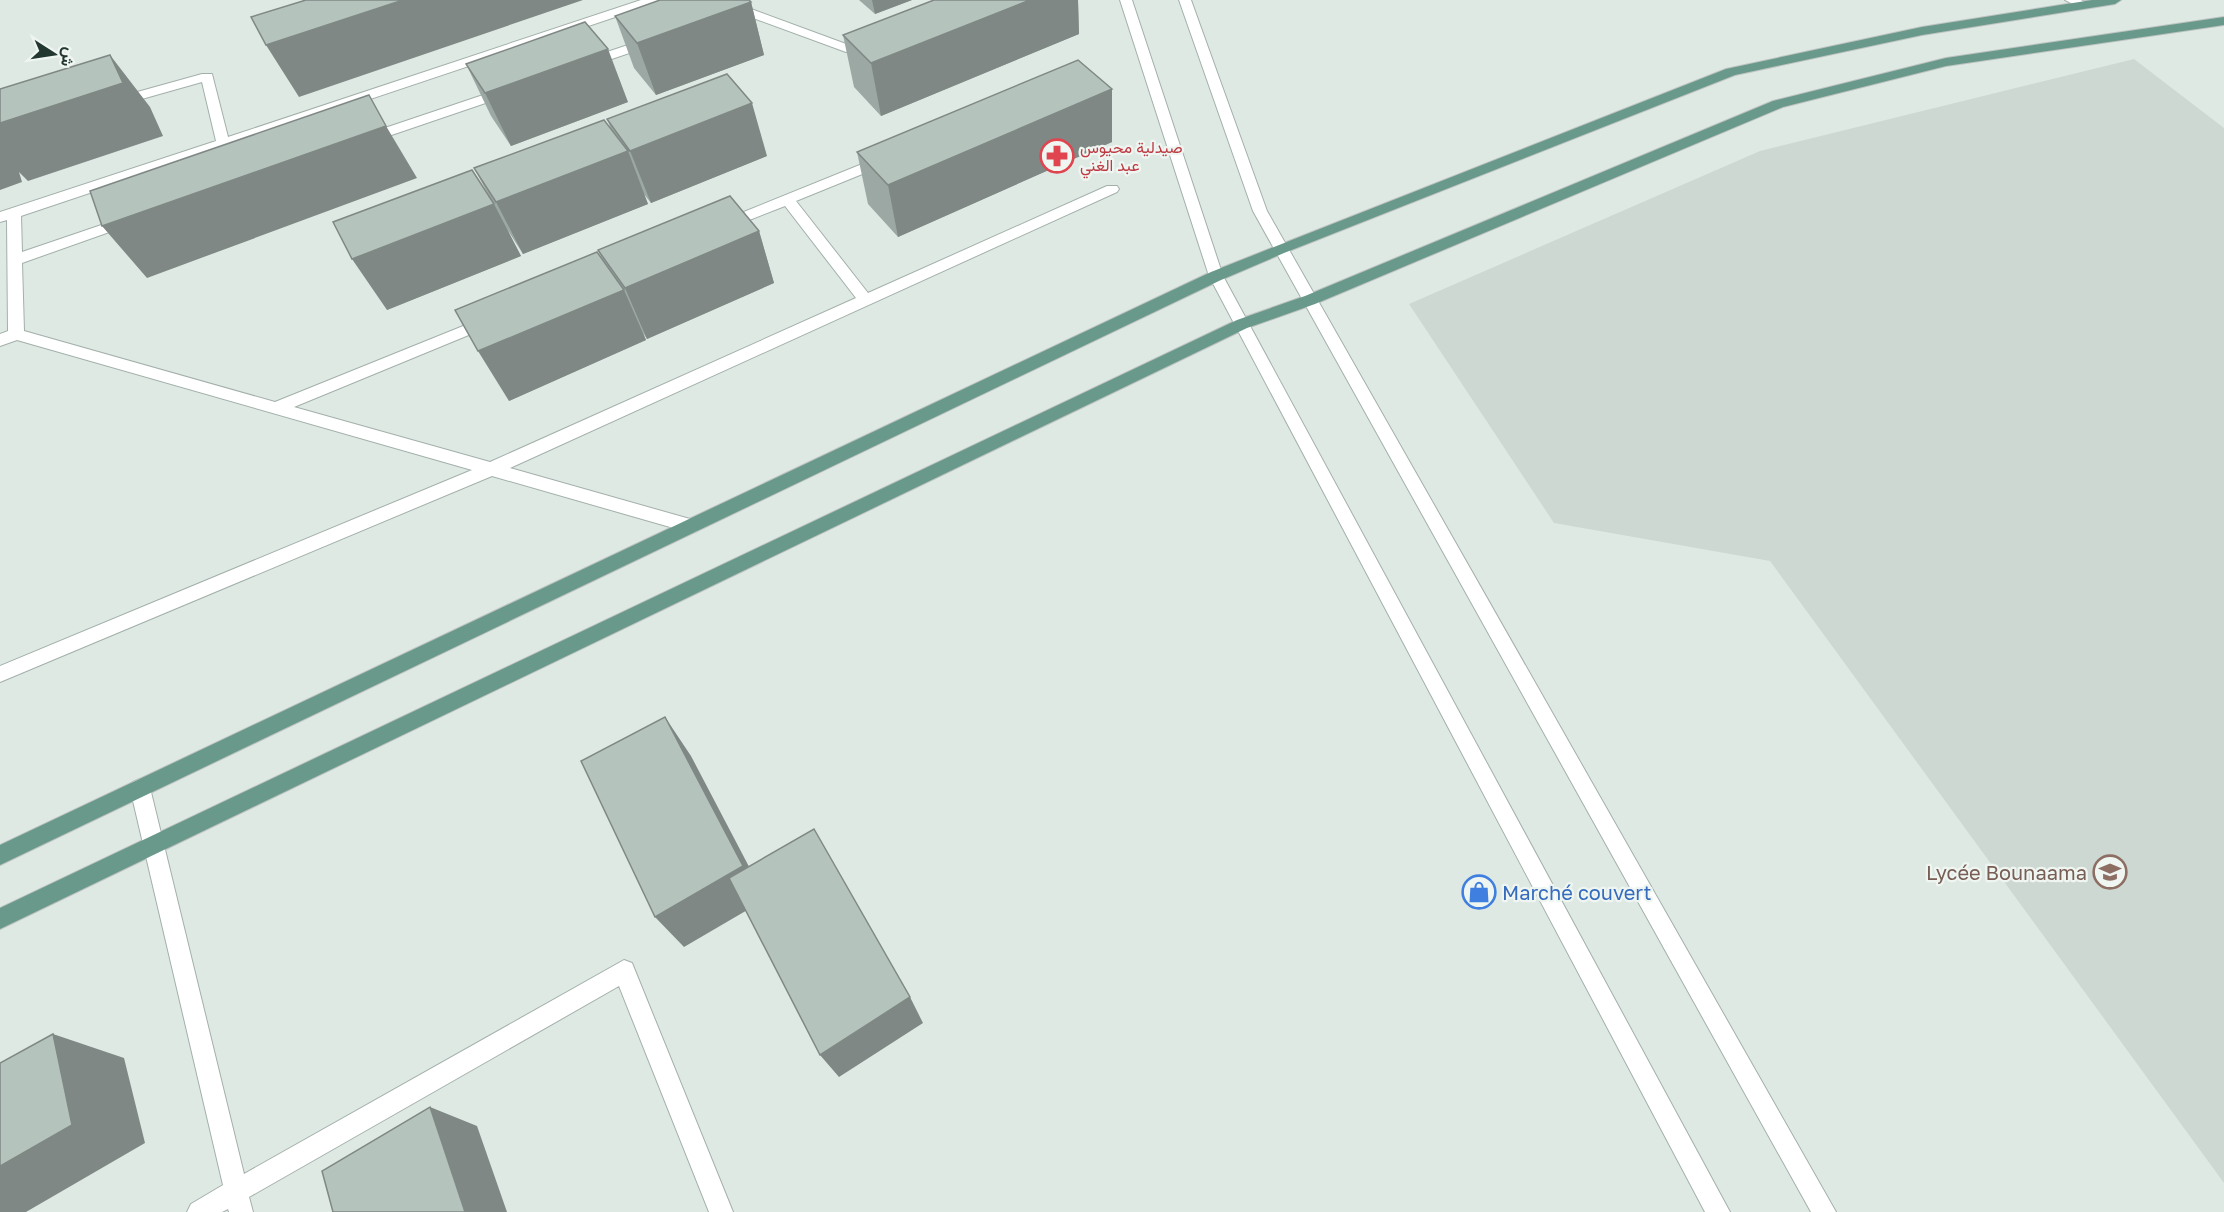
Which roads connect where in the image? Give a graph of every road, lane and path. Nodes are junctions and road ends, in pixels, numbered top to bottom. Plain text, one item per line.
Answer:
1 (653, 0) edge
2 (1126, 0) edge
3 (1185, 0) edge
4 (2115, 0) edge
5 (2077, 2) edge
6 (720, 17) dead end
7 (2224, 21) edge
8 (664, 36) edge
9 (878, 36) edge
10 (575, 67) edge
11 (519, 87) edge
12 (103, 106) edge
13 (224, 143) junction
14 (351, 144) edge
15 (897, 155) edge
16 (1112, 189) dead end
17 (787, 200) junction
18 (7, 215) edge
19 (138, 218) edge
20 (711, 231) edge
21 (1280, 250) junction
22 (15, 260) junction
23 (1215, 276) junction
24 (865, 300) junction
25 (1310, 300) junction
26 (504, 315) edge
27 (1242, 324) junction
28 (16, 334) junction
29 (0, 340) edge
30 (275, 408) junction
31 (491, 469) junction
32 (691, 526) junction
33 (0, 674) edge
34 (140, 788) junction
35 (153, 845) junction
36 (0, 855) edge
37 (0, 919) edge
38 (238, 1201) edge
39 (199, 1212) edge
40 (721, 1212) edge
41 (1718, 1212) edge
42 (1824, 1212) edge

1 - 13 street
2 - 23 street
3 - 21 street
4 - 5 main road
5 - 21 main road
6 - 9 street
7 - 25 main road
8 - 10 street
11 - 14 street
12 - 13 street
13 - 18 street
15 - 17 street
16 - 24 street
17 - 20 street
17 - 24 street
18 - 22 street
19 - 22 street
21 - 23 main road
21 - 25 street
22 - 28 street
23 - 27 street
23 - 32 main road
24 - 31 street
25 - 27 main road
25 - 42 street
26 - 30 street
27 - 35 main road
27 - 41 street
28 - 29 street
28 - 30 street
30 - 31 street
31 - 32 street
31 - 33 street
32 - 34 main road
34 - 35 street
34 - 36 main road
35 - 37 main road
35 - 38 street
38 - 39 street
38 - 40 street

